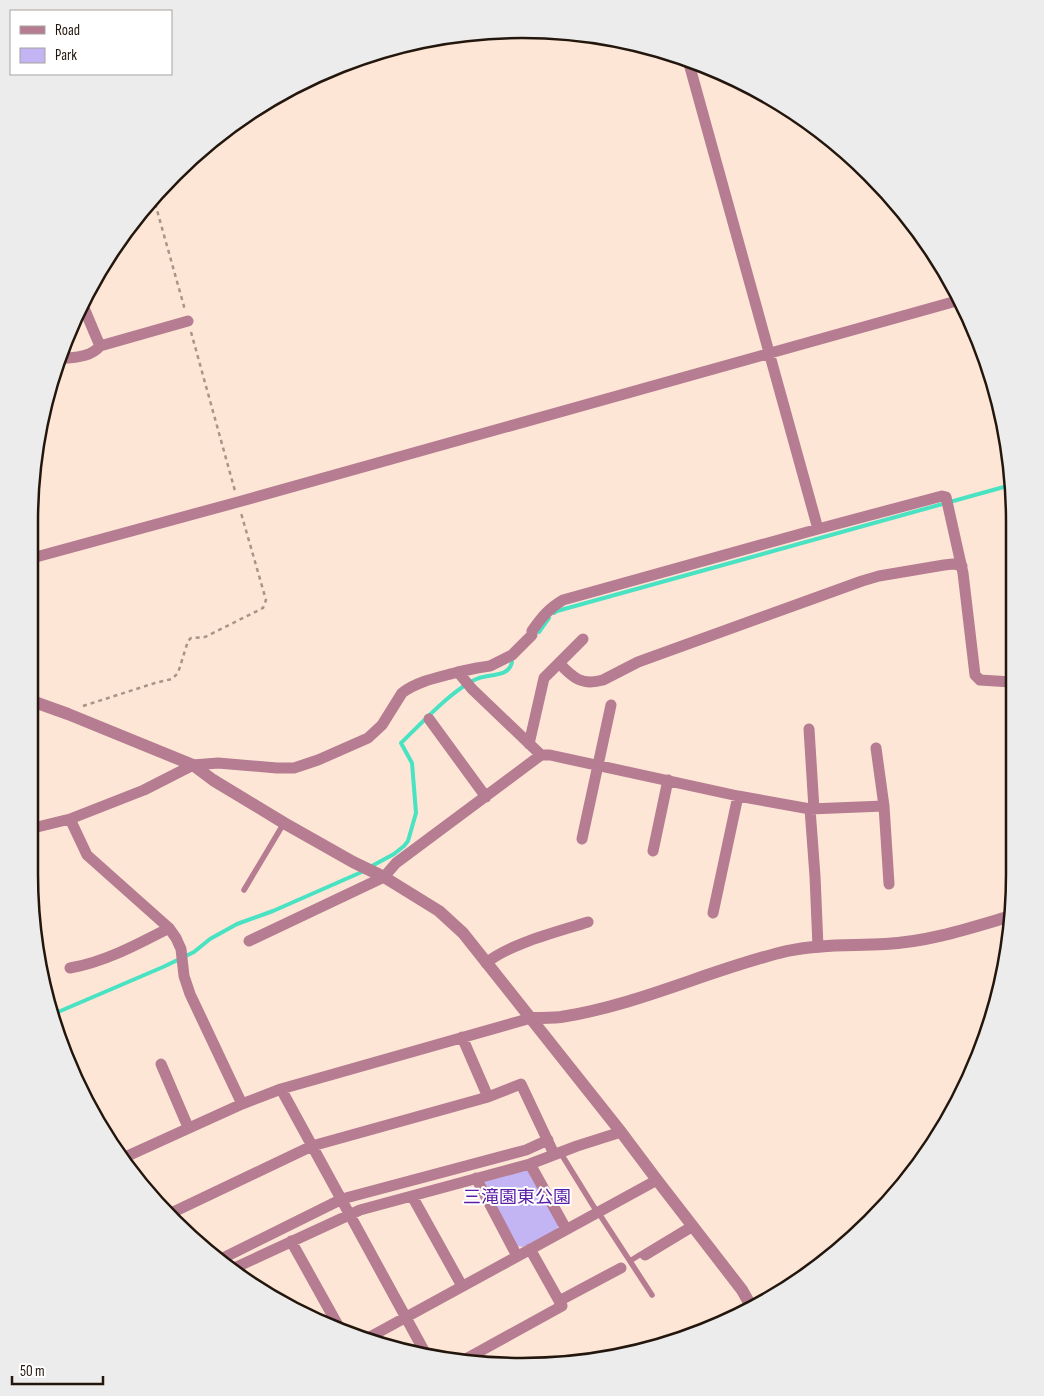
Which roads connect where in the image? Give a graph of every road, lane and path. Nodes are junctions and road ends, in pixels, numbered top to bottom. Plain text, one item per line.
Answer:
1 (690, 68) edge
2 (156, 206) edge
3 (954, 302) edge
4 (85, 311) edge
5 (188, 321) junction
6 (100, 346) junction
7 (769, 352) junction
8 (66, 358) edge
9 (238, 502) junction
10 (818, 529) junction
11 (38, 554) edge
12 (962, 566) junction
13 (583, 639) dead end
14 (559, 663) junction
15 (460, 675) junction
16 (1006, 682) edge
17 (38, 703) edge
18 (611, 705) dead end
19 (68, 714) junction
20 (429, 719) dead end
21 (809, 730) dead end
22 (529, 744) junction
23 (876, 748) dead end
24 (541, 755) junction
25 (194, 764) junction
26 (598, 765) junction
27 (668, 780) junction
28 (738, 796) junction
29 (486, 797) junction
30 (884, 806) junction
31 (812, 809) junction
32 (70, 819) junction
33 (284, 823) junction
34 (38, 827) edge
35 (582, 839) dead end
36 (653, 851) dead end
37 (380, 874) junction
38 (890, 884) dead end
39 (244, 890) dead end
40 (713, 912) dead end
41 (1004, 918) edge
42 (588, 922) dead end
43 (169, 928) junction
44 (249, 941) dead end
45 (818, 946) junction
46 (486, 963) junction
47 (70, 968) dead end
48 (531, 1018) junction
49 (462, 1038) junction
50 (161, 1064) dead end
51 (281, 1089) junction
52 (488, 1097) junction
53 (242, 1104) junction
54 (188, 1127) junction
55 (621, 1132) junction
56 (548, 1140) junction
57 (312, 1146) junction
58 (557, 1153) junction
59 (128, 1156) edge
60 (530, 1164) junction
61 (476, 1178) junction
62 (656, 1180) junction
63 (412, 1196) junction
64 (342, 1200) junction
65 (174, 1212) edge
66 (598, 1212) junction
67 (349, 1214) junction
68 (693, 1226) junction
69 (566, 1229) junction
70 (291, 1241) junction
71 (530, 1250) junction
72 (645, 1255) joint
73 (517, 1256) junction
74 (225, 1257) edge
75 (625, 1264) junction
76 (240, 1267) edge
77 (462, 1286) junction
78 (652, 1295) dead end
79 (559, 1301) junction
80 (749, 1302) edge
81 (406, 1318) junction
82 (336, 1322) edge
83 (373, 1335) edge
84 (422, 1348) edge
85 (473, 1355) edge

1 - 7 street
2 - 5 path
3 - 7 street
4 - 6 street
5 - 6 street
5 - 9 path
6 - 8 street
7 - 9 street
7 - 10 street
9 - 11 street
9 - 19 path
10 - 12 street
10 - 15 street
12 - 14 street
12 - 16 street
13 - 14 street
14 - 22 street
15 - 22 street
15 - 25 street
17 - 19 street
18 - 26 street
19 - 25 street
20 - 29 street
21 - 31 street
22 - 24 street
23 - 30 street
24 - 26 street
24 - 29 street
25 - 32 street
25 - 33 street
26 - 27 street
26 - 35 street
27 - 28 street
27 - 36 street
28 - 31 street
28 - 40 street
29 - 37 street
30 - 31 street
30 - 38 street
31 - 45 street
32 - 34 street
32 - 43 street
33 - 37 street
33 - 39 lane
37 - 44 street
37 - 46 street
41 - 45 street
42 - 46 street
43 - 47 street
43 - 53 street
45 - 48 street
46 - 48 street
48 - 49 street
48 - 55 street
49 - 51 street
49 - 52 street
50 - 54 street
51 - 53 street
51 - 57 street
52 - 56 street
52 - 57 street
53 - 54 street
54 - 59 street
55 - 58 street
55 - 62 street
56 - 58 street
56 - 64 street
57 - 64 street
57 - 65 street
58 - 60 street
58 - 66 lane
60 - 61 street
60 - 69 street
61 - 63 street
61 - 73 street
62 - 66 street
62 - 68 street
63 - 67 street
63 - 77 street
64 - 67 street
64 - 74 street
66 - 69 street
66 - 75 lane
67 - 70 street
67 - 81 street
68 - 72 street
68 - 80 street
69 - 71 street
70 - 76 street
70 - 82 street
71 - 73 street
71 - 79 street
72 - 75 lane
73 - 77 street
75 - 78 lane
75 - 79 street
77 - 81 street
79 - 85 street
81 - 83 street
81 - 84 street

